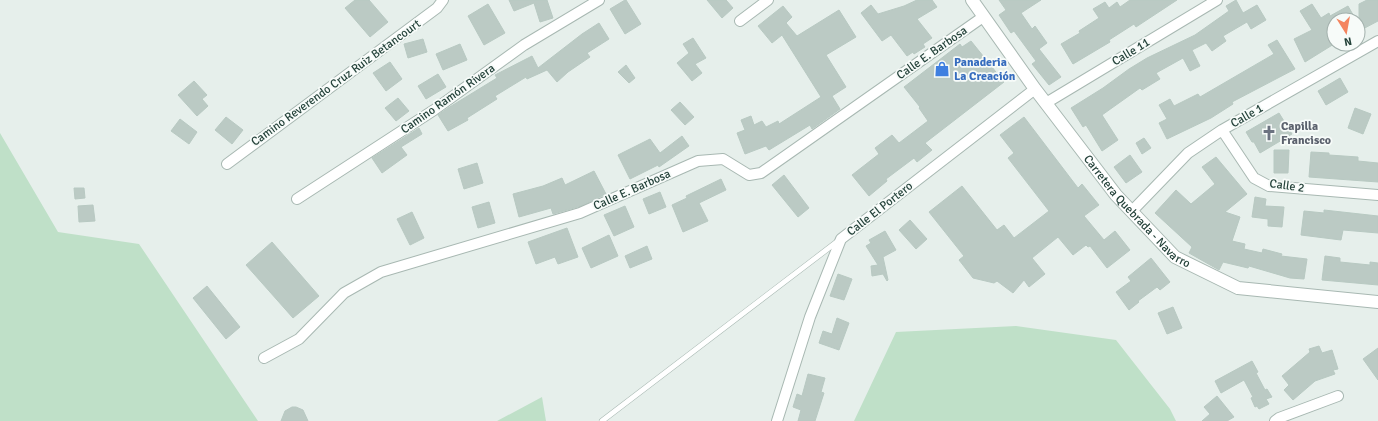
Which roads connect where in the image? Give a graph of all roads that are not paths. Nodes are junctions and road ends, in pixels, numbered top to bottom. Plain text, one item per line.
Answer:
1 (443, 0) edge
2 (599, 0) edge
3 (768, 0) edge
4 (972, 0) edge
5 (1217, 0) edge
6 (984, 17) junction
7 (740, 21) dead end
8 (1378, 41) edge
9 (1035, 90) junction
10 (1046, 104) junction
11 (1222, 130) junction
12 (226, 164) dead end
13 (1378, 195) edge
14 (296, 199) dead end
15 (1132, 211) junction
16 (841, 239) junction
17 (1378, 302) edge
18 (264, 358) dead end
19 (1338, 396) dead end
20 (602, 421) edge
21 (776, 421) edge
22 (1275, 421) edge

1 - 12 street, Camino Reverendo Cruz Ruiz Betancourt
2 - 14 street, Camino Ramón Rivera
3 - 7 street
4 - 6 street, Carretera Quebrada - Navarro
5 - 10 street, Calle 11
6 - 9 street, Carretera Quebrada - Navarro
6 - 18 street, Calle E. Barbosa
8 - 11 street, Calle 1
9 - 10 street, Carretera Quebrada - Navarro
9 - 16 street, Calle El Portero
10 - 15 street, Carretera Quebrada - Navarro
11 - 13 street, Calle 2
11 - 15 street, Calle 1
15 - 17 street, Carretera Quebrada - Navarro
16 - 20 lane
16 - 21 street, Calle El Portero
19 - 22 street

